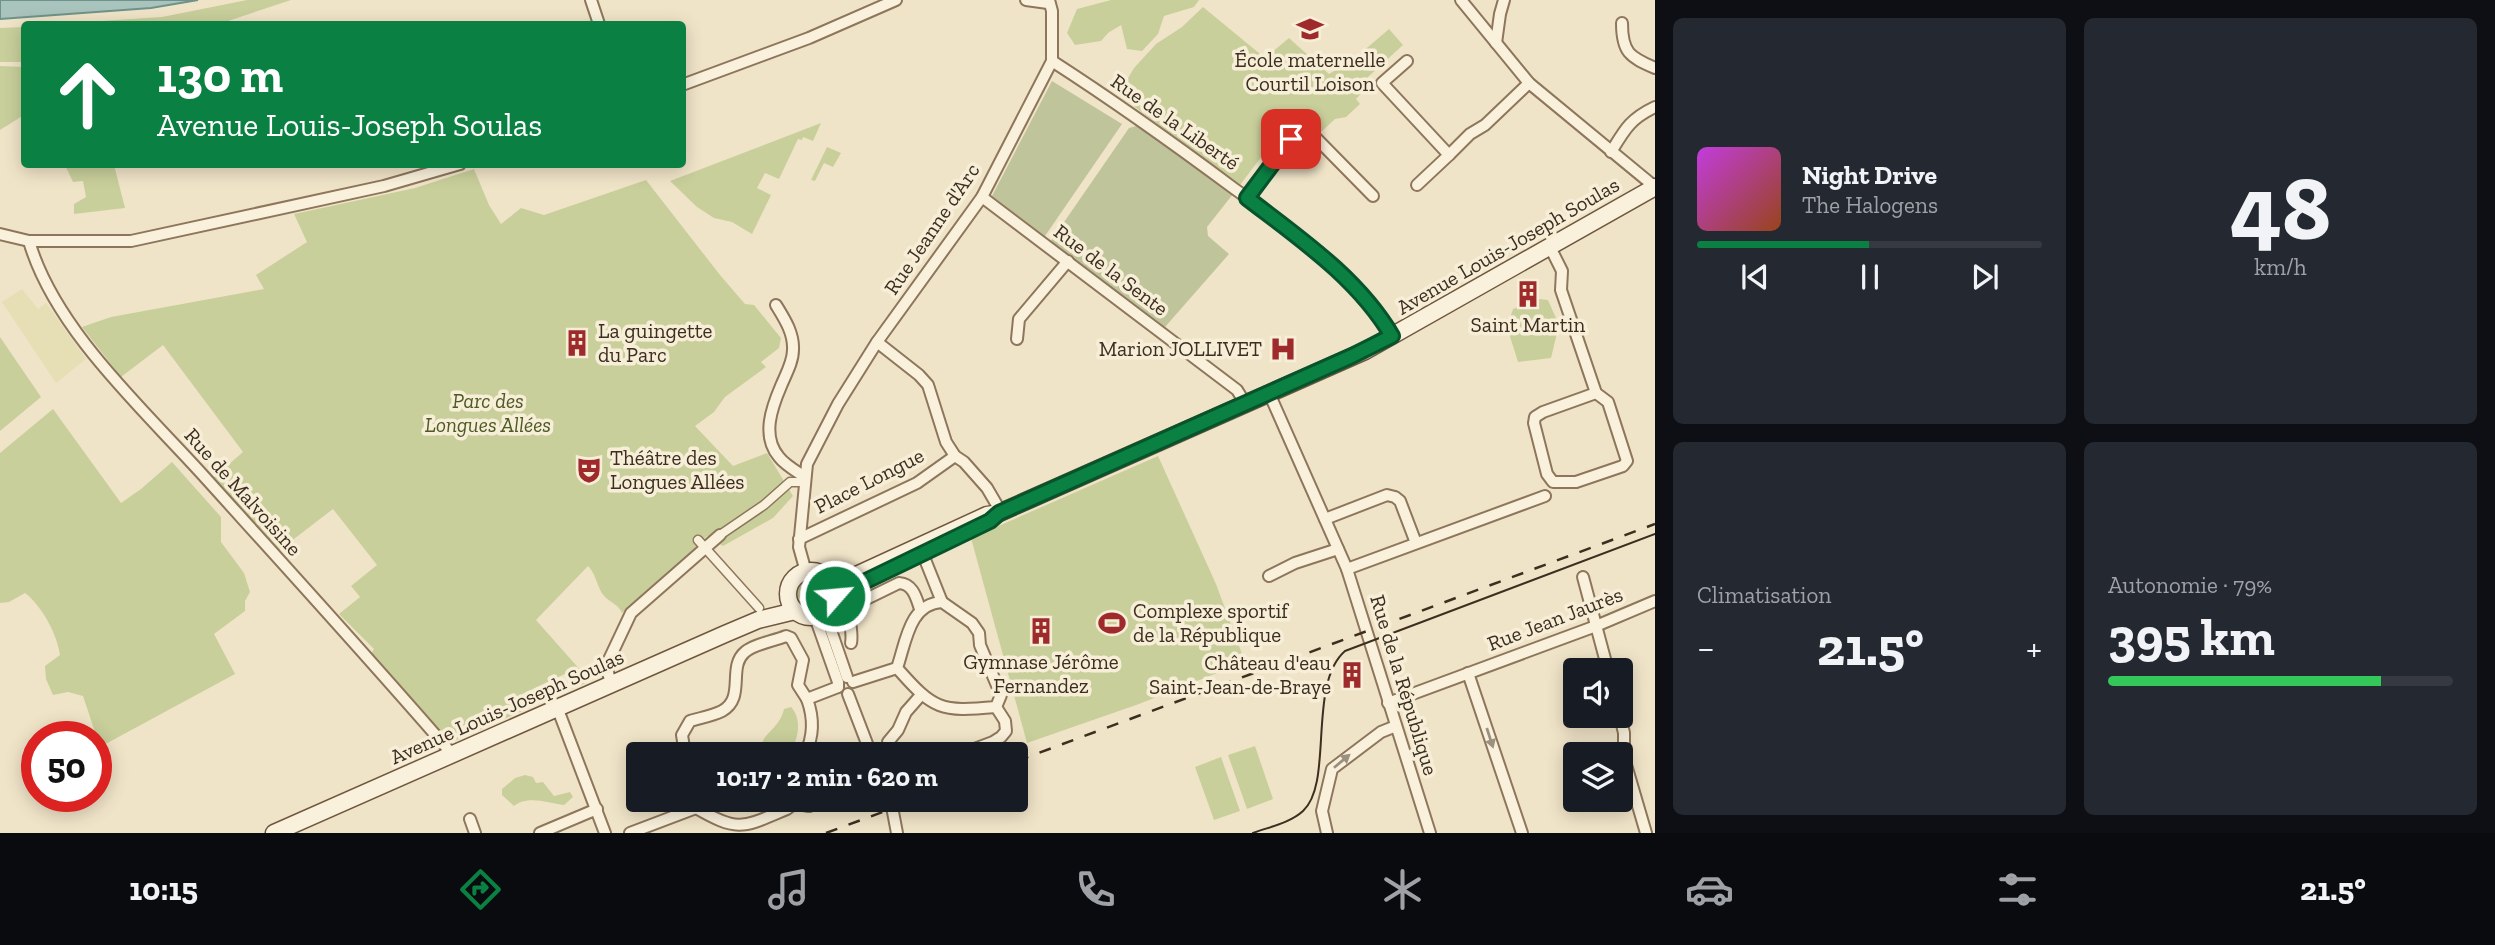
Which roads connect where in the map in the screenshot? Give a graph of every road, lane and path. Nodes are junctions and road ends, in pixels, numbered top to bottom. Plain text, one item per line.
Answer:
1 (591, 0) edge
2 (896, 0) edge
3 (1026, 0) edge
4 (1504, 0) edge
5 (1464, 1) edge
6 (1049, 2) edge
7 (598, 21) edge
8 (1622, 23) dead end
9 (1496, 43) junction
10 (1052, 61) junction
11 (1407, 61) dead end
12 (1655, 68) edge
13 (1529, 83) junction
14 (686, 84) edge
15 (1655, 107) edge
16 (1611, 152) junction
17 (1449, 155) junction
18 (446, 168) edge
19 (1417, 185) dead end
20 (1655, 187) edge
21 (1373, 196) dead end
22 (982, 197) junction
23 (1247, 198) junction
24 (0, 234) edge
25 (29, 241) junction
26 (1549, 247) junction
27 (1068, 261) junction
28 (776, 305) dead end
29 (1392, 336) junction
30 (1017, 339) dead end
31 (877, 342) junction
32 (1269, 393) junction
33 (1596, 393) junction
34 (1245, 403) junction
35 (955, 456) junction
36 (803, 476) junction
37 (1545, 496) dead end
38 (1000, 512) junction
39 (1325, 519) junction
40 (720, 535) joint
41 (799, 539) junction
42 (701, 544) junction
43 (1416, 544) junction
44 (1338, 549) junction
45 (926, 562) dead end
46 (1347, 569) junction
47 (806, 572) junction
48 (1269, 576) dead end
49 (1583, 577) dead end
50 (833, 590) junction
51 (1655, 601) edge
52 (942, 602) junction
53 (792, 606) junction
54 (920, 609) junction
55 (758, 614) junction
56 (820, 615) junction
57 (1596, 626) junction
58 (851, 643) dead end
59 (1605, 658) edge
60 (897, 668) junction
61 (1468, 673) junction
62 (844, 682) junction
63 (611, 683) junction
64 (921, 695) junction
65 (807, 699) junction
66 (1388, 703) junction
67 (557, 707) junction
68 (996, 707) junction
69 (1396, 726) junction
70 (1623, 728) edge
71 (683, 742) edge
72 (810, 742) edge
73 (866, 742) edge
74 (888, 742) dead end
75 (989, 742) edge
76 (452, 754) junction
77 (597, 809) junction
78 (677, 812) edge
79 (708, 812) edge
80 (780, 812) edge
81 (892, 812) edge
82 (470, 819) dead end
83 (295, 829) edge
84 (274, 833) edge
85 (475, 833) edge
86 (540, 833) edge
87 (605, 833) edge
88 (630, 833) edge
89 (897, 833) edge
90 (1327, 833) edge
91 (1430, 833) edge
92 (1522, 833) edge
93 (1646, 833) edge

1 - 7 street
2 - 14 street
3 - 6 street
4 - 9 street
5 - 9 street
6 - 10 street, Rue Jeanne d'Arc
8 - 12 street
9 - 13 street
10 - 22 street, Rue Jeanne d'Arc
10 - 23 street, Rue de la Liberté
11 - 17 street
13 - 16 street
13 - 17 street
15 - 16 street
16 - 20 street
17 - 19 street
18 - 25 street
20 - 26 main road, Avenue Louis-Joseph Soulas
21 - 23 street
22 - 27 street, Rue de la Sente
22 - 31 street, Rue Jeanne d'Arc
23 - 29 street, Rue de la Liberté
24 - 25 street
25 - 76 street, Rue de Malvoisine
26 - 29 main road, Avenue Louis-Joseph Soulas
26 - 33 street
27 - 30 street
27 - 34 street, Rue de la Sente
28 - 36 street
29 - 32 main road, Avenue Louis-Joseph Soulas
31 - 35 street
31 - 36 street, Rue Jeanne d'Arc
32 - 34 main road, Avenue Louis-Joseph Soulas
32 - 39 street, Rue de la République
33 - 33 street
34 - 38 main road, Avenue Louis-Joseph Soulas
35 - 38 street
35 - 41 street, Place Longue
36 - 40 street
36 - 41 street
37 - 43 street
38 - 50 main road, Avenue Louis-Joseph Soulas
39 - 43 street
39 - 44 street, Rue de la République
40 - 42 street
41 - 47 street
42 - 55 street
42 - 63 street
43 - 46 street
44 - 46 street, Rue de la République
44 - 48 street
45 - 52 street
46 - 66 street, Rue de la République
47 - 50 main road
47 - 53 main road
49 - 57 street
50 - 56 main road
51 - 57 street, Rue Jean Jaurès
52 - 54 street
52 - 68 street
53 - 55 main road, Avenue Louis-Joseph Soulas
53 - 56 main road
54 - 58 street
54 - 60 street
55 - 63 main road, Avenue Louis-Joseph Soulas
56 - 62 street
57 - 59 street
57 - 61 street, Rue Jean Jaurès
60 - 62 street
60 - 64 street
61 - 66 street, Rue Jean Jaurès
61 -> 92 street
62 - 65 street
62 - 73 street
63 - 67 main road, Avenue Louis-Joseph Soulas
64 - 68 street
64 - 74 street
65 - 71 street
65 - 72 street
66 - 69 street, Rue de la République
67 - 76 main road, Avenue Louis-Joseph Soulas
67 - 77 street
68 - 75 street
90 -> 69 street
69 - 91 street, Rue de la République
70 - 93 street
76 - 83 main road, Avenue Louis-Joseph Soulas
77 - 86 street
77 - 87 street
78 - 88 street
79 - 80 street
81 - 89 street
82 - 85 street
83 - 84 main road, Avenue Louis-Joseph Soulas

